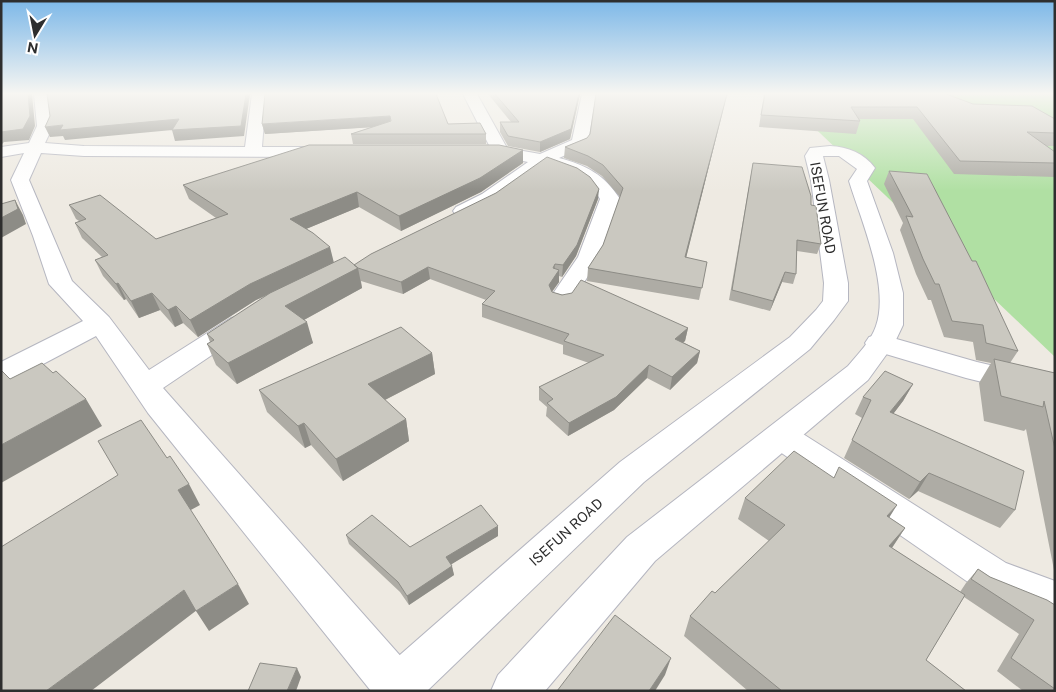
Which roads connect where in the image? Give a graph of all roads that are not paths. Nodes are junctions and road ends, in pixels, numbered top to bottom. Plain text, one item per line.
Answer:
1 (45, 126) edge
2 (256, 126) edge
3 (488, 126) edge
4 (583, 126) edge
5 (33, 147) junction
6 (480, 151) edge
7 (500, 151) junction
8 (1, 152) edge
9 (253, 152) junction
10 (342, 152) edge
11 (545, 158) junction
12 (444, 220) edge
13 (562, 298) edge
14 (258, 312) edge
15 (100, 323) junction
16 (880, 343) junction
17 (1, 374) edge
18 (145, 386) junction
19 (1055, 390) edge
20 (781, 436) junction
21 (1055, 601) edge
22 (394, 688) edge
23 (514, 691) edge

1 - 5 street
2 - 9 street
3 - 7 street
4 - 11 street
5 - 8 street
5 - 9 street
5 - 15 street
6 - 7 street
7 - 11 street
9 - 10 street
11 - 12 street
11 - 13 street
14 - 18 street
15 - 17 street
15 - 18 street
16 - 19 street
16 - 20 street, ISEFUN ROAD
16 - 22 street, ISEFUN ROAD
18 - 22 street
20 - 21 street
20 - 23 street, ISEFUN ROAD

